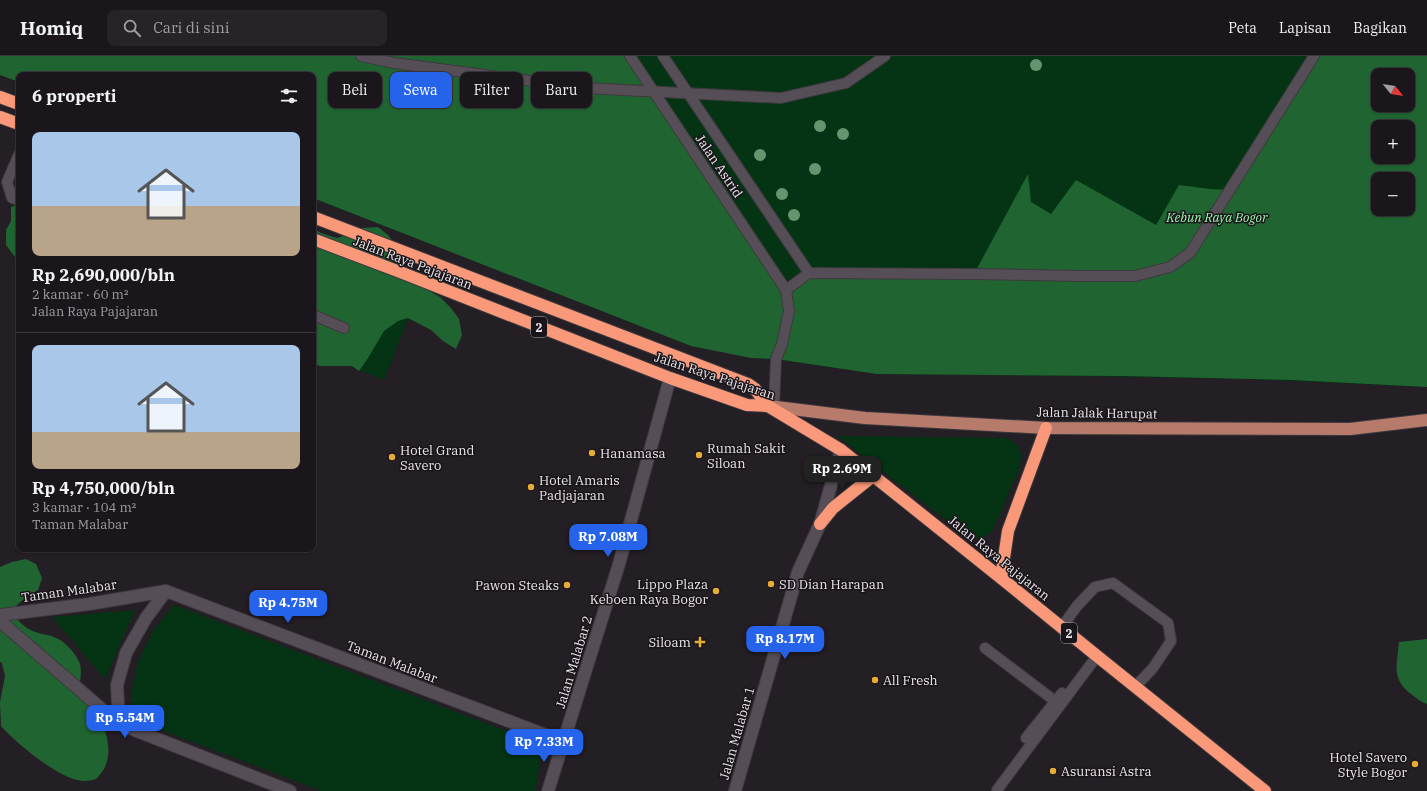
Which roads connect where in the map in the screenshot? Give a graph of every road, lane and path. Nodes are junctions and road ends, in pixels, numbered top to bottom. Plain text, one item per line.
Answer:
1 (361, 56) edge
2 (630, 56) edge
3 (663, 56) edge
4 (885, 56) edge
5 (1314, 56) edge
6 (654, 91) junction
7 (689, 93) junction
8 (0, 97) edge
9 (16, 103) edge
10 (0, 117) edge
11 (16, 123) edge
12 (16, 161) edge
13 (16, 199) edge
14 (316, 218) edge
15 (316, 241) edge
16 (809, 273) junction
17 (786, 290) junction
18 (316, 316) edge
19 (344, 328) dead end
20 (670, 378) junction
21 (771, 406) junction
22 (1427, 420) edge
23 (1046, 428) junction
24 (841, 450) junction
25 (873, 476) junction
26 (820, 524) junction
27 (1001, 578) junction
28 (166, 591) junction
29 (0, 615) edge
30 (0, 621) edge
31 (1062, 627) junction
32 (985, 648) dead end
33 (1094, 654) junction
34 (1135, 687) junction
35 (1055, 701) junction
36 (118, 724) junction
37 (1026, 738) dead end
38 (564, 742) junction
39 (997, 790) dead end
40 (290, 791) edge
41 (548, 791) edge
42 (735, 791) edge
43 (1265, 791) edge

1 - 6 lane
2 - 6 lane, Jalan Astrid
3 - 7 lane, Jalan Astrid
4 - 7 lane
5 - 16 lane
6 - 7 lane
6 - 17 lane, Jalan Astrid
7 - 16 lane, Jalan Astrid
8 - 9 highway
10 - 11 highway
12 - 13 lane
14 - 21 highway, 2
15 - 20 highway, Jalan Raya Pajajaran / 2
16 - 17 lane
17 - 21 lane
18 - 19 lane
20 - 21 highway, Jalan Raya Pajajaran / 2
20 - 38 street, Jalan Malabar 2
21 - 23 main road, Jalan Jalak Harupat / 2
21 - 24 highway, Jalan Raya Pajajaran / 2
22 - 23 main road, Jalan Jalak Harupat / 2
23 - 27 highway
24 - 25 highway, Jalan Raya Pajajaran / 2
24 - 26 street, Jalan Malabar 1
25 - 26 highway
25 - 27 highway, Jalan Raya Pajajaran / 2
26 - 42 street, Jalan Malabar 1
27 - 31 highway, Jalan Raya Pajajaran / 2
28 - 29 street, Taman Malabar
28 - 36 street
28 - 38 street, Taman Malabar
30 - 36 street
31 - 33 highway, Jalan Raya Pajajaran / 2
31 - 34 lane
32 - 35 lane
33 - 34 highway, Jalan Raya Pajajaran / 2
33 - 35 lane
33 - 39 lane
34 - 43 highway, Jalan Raya Pajajaran / 2
35 - 37 lane
36 - 40 street
38 - 41 street, Jalan Malabar 2

